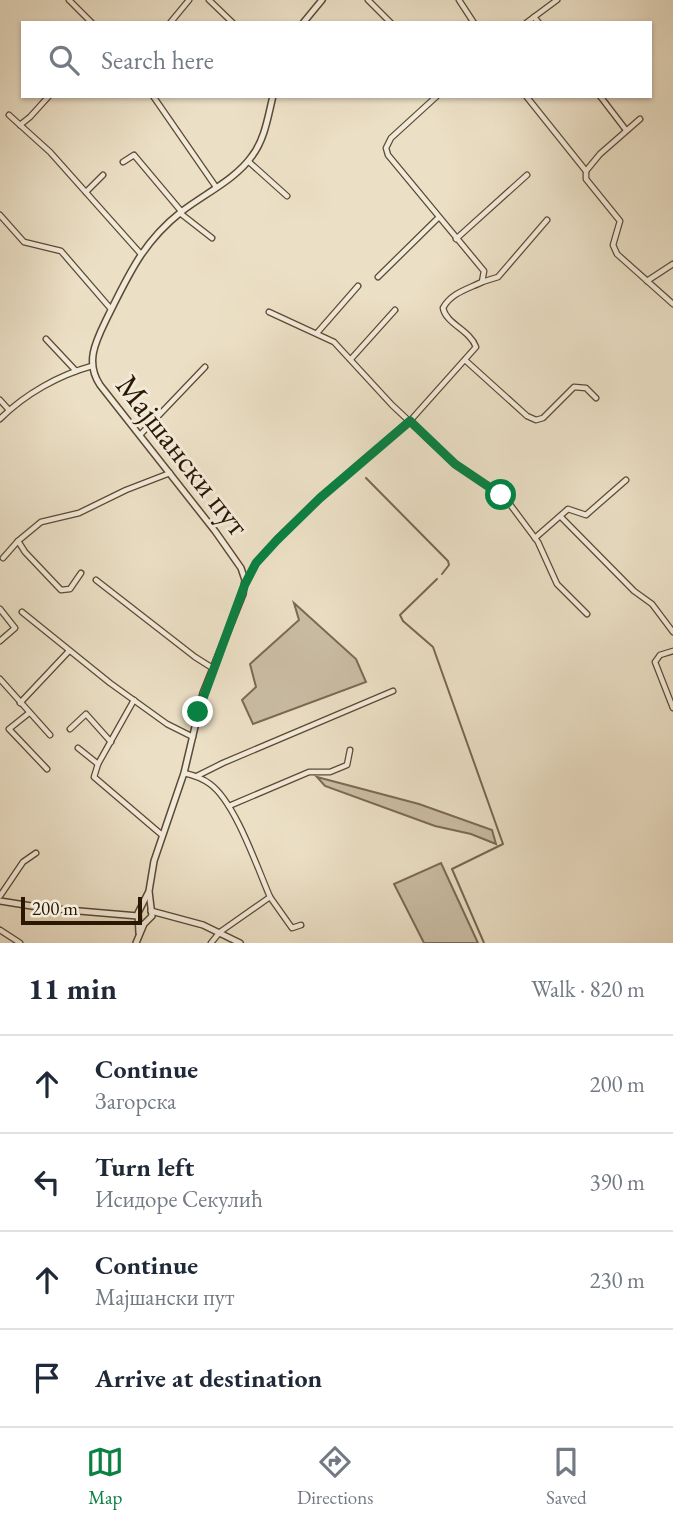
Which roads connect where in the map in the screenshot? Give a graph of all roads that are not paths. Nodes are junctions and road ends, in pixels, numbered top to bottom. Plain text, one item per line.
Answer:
1 (69, 0) edge
2 (189, 0) edge
3 (209, 0) edge
4 (322, 0) edge
5 (368, 0) edge
6 (459, 0) edge
7 (556, 0) edge
8 (534, 17) junction
9 (90, 21) edge
10 (172, 21) edge
11 (231, 21) edge
12 (305, 21) edge
13 (389, 21) edge
14 (473, 21) edge
15 (529, 21) edge
16 (537, 21) edge
17 (47, 98) edge
18 (154, 98) edge
19 (272, 98) edge
20 (435, 98) edge
21 (528, 98) edge
22 (602, 98) edge
23 (9, 114) dead end
24 (640, 119) dead end
25 (20, 125) junction
26 (626, 130) junction
27 (248, 161) junction
28 (123, 162) dead end
29 (586, 171) junction
30 (103, 175) dead end
31 (527, 175) dead end
32 (216, 187) junction
33 (86, 192) junction
34 (287, 196) dead end
35 (181, 212) junction
36 (0, 215) edge
37 (438, 218) junction
38 (547, 220) dead end
39 (212, 238) dead end
40 (456, 239) junction
41 (140, 253) junction
42 (673, 264) edge
43 (378, 277) dead end
44 (647, 281) junction
45 (482, 282) junction
46 (358, 286) dead end
47 (673, 304) edge
48 (111, 309) junction
49 (395, 310) dead end
50 (269, 312) dead end
51 (317, 333) junction
52 (46, 339) dead end
53 (351, 359) junction
54 (466, 360) junction
55 (92, 366) junction
56 (205, 367) dead end
57 (76, 371) junction
58 (596, 398) dead end
59 (0, 400) edge
60 (9, 410) junction
61 (0, 419) edge
62 (410, 421) junction
63 (141, 435) junction
64 (170, 473) junction
65 (626, 480) dead end
66 (561, 517) junction
67 (535, 538) junction
68 (18, 541) junction
69 (3, 558) dead end
70 (81, 573) dead end
71 (96, 580) dead end
72 (245, 584) junction
73 (0, 609) edge
74 (22, 612) dead end
75 (587, 614) dead end
76 (673, 632) edge
77 (0, 641) edge
78 (69, 651) junction
79 (673, 651) edge
80 (214, 668) junction
81 (0, 679) edge
82 (393, 691) dead end
83 (134, 700) junction
84 (20, 703) junction
85 (673, 708) edge
86 (29, 713) junction
87 (70, 729) dead end
88 (50, 734) dead end
89 (193, 737) junction
90 (111, 742) junction
91 (78, 748) dead end
92 (350, 750) dead end
93 (99, 764) junction
94 (47, 769) dead end
95 (184, 773) junction
96 (197, 776) junction
97 (229, 806) junction
98 (162, 835) junction
99 (36, 853) dead end
100 (149, 891) junction
101 (270, 897) junction
102 (0, 898) edge
103 (141, 908) junction
104 (151, 911) junction
105 (119, 913) junction
106 (169, 916) junction
107 (138, 917) junction
108 (148, 920) junction
109 (300, 925) dead end
110 (0, 930) edge
111 (220, 932) junction
112 (139, 936) junction
113 (20, 943) edge
114 (136, 943) edge
115 (211, 943) edge
116 (240, 943) edge

1 - 9 street
2 - 10 street
3 - 11 street
4 - 12 street
5 - 13 street
6 - 14 street
7 - 8 street
8 - 15 street
8 - 16 street
17 - 25 street
18 - 32 street
19 - 27 street, Мајшански пут
20 - 37 street
21 - 29 street
22 - 26 street
23 - 25 street
24 - 26 street
25 - 33 street
26 - 29 street
27 - 32 street, Мајшански пут
27 - 34 street
28 - 35 street
29 - 44 street
30 - 33 street
31 - 40 street
32 - 35 street, Мајшански пут
33 - 41 street
35 - 39 street
35 - 41 street, Мајшански пут
36 - 48 street
37 - 40 street
37 - 43 street
38 - 45 street
40 - 45 street
41 - 48 street, Мајшански пут
42 - 44 street
44 - 47 street
45 - 54 street
46 - 51 street
48 - 55 street, Мајшански пут
49 - 53 street
50 - 51 street
51 - 53 street
52 - 57 street
53 - 62 street
54 - 58 street
54 - 62 street
55 - 57 street
55 - 63 street, Мајшански пут
56 - 63 street
57 - 60 street
59 - 60 street
60 - 61 street
62 - 67 street
62 - 72 street
63 - 64 street, Мајшански пут
64 - 68 street
64 - 72 street, Мајшански пут
65 - 66 street
66 - 67 street
66 - 76 street
67 - 75 street
68 - 69 street
68 - 70 street
71 - 80 street
72 - 80 street, Мајшански пут
73 - 77 street
74 - 78 street
78 - 83 street
78 - 84 street
79 - 85 street
80 - 89 street, Мајшански пут
81 - 84 street
82 - 96 street
83 - 89 street
83 - 90 street
84 - 86 street
86 - 88 street
86 - 94 street
87 - 90 street
89 - 95 street, Мајшански пут
90 - 93 street
91 - 93 street
92 - 97 street
93 - 98 street
95 - 96 street
95 - 98 street, Мајшански пут
96 - 97 street
97 - 101 street
98 - 100 street, Мајшански пут
99 - 102 street
100 - 103 street, Мајшански пут
100 - 104 street, Мајшански пут
101 - 109 street
101 - 111 street
102 - 105 street
103 - 104 street
103 - 105 street
103 - 107 street, Мајшански пут
104 - 106 street
104 - 108 street, Мајшански пут
105 - 107 street
106 - 108 street
106 - 111 street
107 - 108 street
107 - 112 street
108 - 112 street
110 - 113 street
111 - 115 street
111 - 116 street
112 - 114 street

